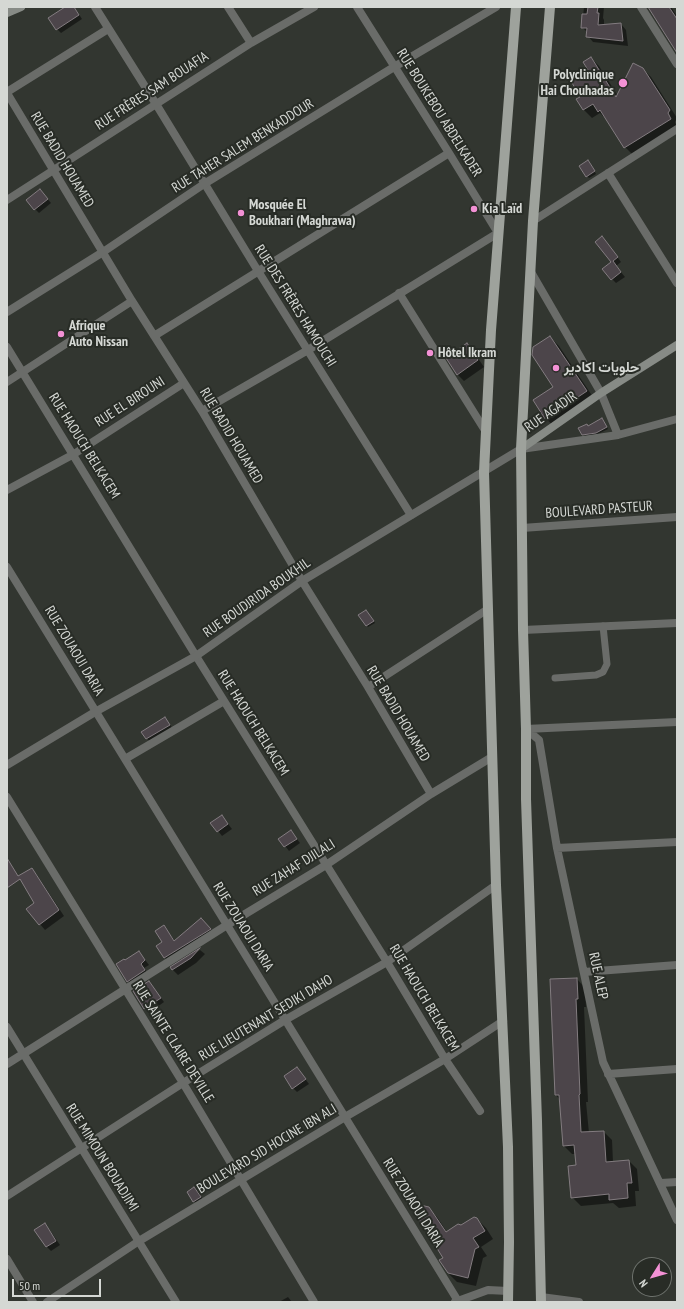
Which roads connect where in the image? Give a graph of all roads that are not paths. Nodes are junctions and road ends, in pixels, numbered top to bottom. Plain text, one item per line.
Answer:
1 (21, 7) edge
2 (95, 7) edge
3 (228, 7) edge
4 (314, 7) edge
5 (357, 7) edge
6 (496, 7) edge
7 (516, 7) edge
8 (550, 7) edge
9 (641, 7) edge
10 (7, 13) edge
11 (108, 29) junction
12 (251, 43) junction
13 (677, 64) edge
14 (394, 67) junction
15 (7, 92) edge
16 (156, 104) junction
17 (677, 129) edge
18 (449, 153) junction
19 (53, 170) junction
20 (608, 173) junction
21 (204, 184) junction
22 (7, 200) edge
23 (533, 221) junction
24 (498, 233) junction
25 (103, 252) junction
26 (258, 271) junction
27 (531, 272) junction
28 (677, 283) edge
29 (399, 293) junction
30 (132, 301) junction
31 (7, 312) edge
32 (154, 336) junction
33 (677, 345) edge
34 (7, 347) edge
35 (308, 350) junction
36 (23, 373) junction
37 (7, 382) edge
38 (184, 383) junction
39 (601, 393) junction
40 (202, 411) junction
41 (677, 419) edge
42 (486, 432) junction
43 (618, 435) junction
44 (521, 449) junction
45 (74, 454) junction
46 (484, 472) junction
47 (7, 490) edge
48 (411, 515) junction
49 (677, 517) edge
50 (522, 528) junction
51 (7, 567) edge
52 (302, 581) junction
53 (488, 609) junction
54 (677, 623) edge
55 (603, 626) junction
56 (523, 630) junction
57 (196, 656) junction
58 (555, 678) dead end
59 (368, 687) junction
60 (224, 701) junction
61 (95, 712) junction
62 (677, 722) edge
63 (526, 729) junction
64 (492, 757) junction
65 (125, 759) junction
66 (7, 765) edge
67 (431, 794) junction
68 (7, 797) edge
69 (677, 842) edge
70 (557, 848) junction
71 (326, 865) junction
72 (496, 885) junction
73 (227, 925) junction
74 (388, 962) junction
75 (677, 965) edge
76 (584, 972) junction
77 (125, 989) junction
78 (285, 1020) junction
79 (503, 1021) junction
80 (7, 1027) edge
81 (23, 1053) junction
82 (446, 1059) junction
83 (7, 1064) edge
84 (677, 1069) edge
85 (608, 1074) junction
86 (183, 1083) junction
87 (480, 1111) dead end
88 (345, 1117) junction
89 (81, 1148) junction
90 (241, 1180) junction
91 (677, 1182) edge
92 (661, 1183) junction
93 (7, 1196) edge
94 (677, 1220) edge
95 (139, 1242) junction
96 (7, 1260) edge
97 (508, 1291) junction
98 (541, 1299) edge
99 (457, 1301) edge
100 (33, 1302) edge
101 (47, 1302) edge
102 (176, 1302) edge
103 (314, 1302) edge
104 (508, 1302) edge
105 (579, 1302) edge

1 - 10 main road
2 - 11 street, RUE DES FRÈRES HAMOUCHI
3 - 12 street
4 - 12 street, RUE FRÈRES SAM BOUAFIA
5 - 14 street, RUE BOUKEBOU ABDELKADER
6 - 14 street, RUE TAHER SALEM BENKADDOUR
7 - 24 main road
8 - 23 main road
9 - 13 street
11 - 15 street
11 - 16 street, RUE DES FRÈRES HAMOUCHI
12 - 16 street, RUE FRÈRES SAM BOUAFIA
14 - 18 street, RUE BOUKEBOU ABDELKADER
14 - 21 street, RUE TAHER SALEM BENKADDOUR
15 - 19 street, RUE BADID HOUAMED
16 - 19 street, RUE FRÈRES SAM BOUAFIA
16 - 21 street, RUE DES FRÈRES HAMOUCHI
17 - 20 street
18 - 24 street, RUE BOUKEBOU ABDELKADER
18 - 26 street
19 - 22 street, RUE FRÈRES SAM BOUAFIA
19 - 25 street, RUE BADID HOUAMED
20 - 23 street
20 - 28 street
21 - 25 street, RUE TAHER SALEM BENKADDOUR
21 - 26 street, RUE DES FRÈRES HAMOUCHI
23 - 27 main road
24 - 29 street
24 - 42 main road
25 - 30 street, RUE BADID HOUAMED
25 - 31 street, RUE TAHER SALEM BENKADDOUR
26 - 32 street
26 - 35 street, RUE DES FRÈRES HAMOUCHI
27 - 39 street
27 - 44 main road
29 - 35 street
29 - 42 street
30 - 32 street, RUE BADID HOUAMED
30 - 36 street
32 - 38 street, RUE BADID HOUAMED
33 - 39 main road, RUE AGADIR
34 - 36 street, RUE HAOUCH BELKACEM
35 - 40 street
35 - 48 street, RUE DES FRÈRES HAMOUCHI
36 - 37 street
36 - 45 street, RUE HAOUCH BELKACEM
38 - 40 street, RUE BADID HOUAMED
38 - 45 street, RUE EL BIROUNI
39 - 43 street
39 - 44 main road, RUE AGADIR
40 - 52 street, RUE BADID HOUAMED
41 - 43 street
42 - 46 main road
43 - 44 street
44 - 46 street, RUE BOUDJRIDA BOUKHIL
44 - 50 main road
45 - 47 street, RUE EL BIROUNI
45 - 57 street, RUE HAOUCH BELKACEM
46 - 48 street, RUE BOUDJRIDA BOUKHIL
46 - 53 main road
48 - 52 street, RUE BOUDJRIDA BOUKHIL
49 - 50 street, BOULEVARD PASTEUR
50 - 56 main road
51 - 61 street, RUE ZOUAOUI DARIA
52 - 57 street, RUE BOUDJRIDA BOUKHIL
52 - 59 street, RUE BADID HOUAMED
53 - 59 street
53 - 64 main road
54 - 55 street
55 - 56 street
55 - 58 lane
56 - 63 main road
57 - 60 street, RUE HAOUCH BELKACEM
57 - 61 street, RUE BOUDJRIDA BOUKHIL
59 - 67 street, RUE BADID HOUAMED
60 - 65 street
60 - 71 street, RUE HAOUCH BELKACEM
61 - 65 street, RUE ZOUAOUI DARIA
61 - 66 street, RUE BOUDJRIDA BOUKHIL
62 - 63 street
63 - 70 street, RUE ALEP
63 - 98 main road
64 - 67 street, RUE ZAHAF DJILALI
64 - 72 main road
65 - 73 street, RUE ZOUAOUI DARIA
67 - 71 street, RUE ZAHAF DJILALI
68 - 77 street, RUE SAINTE CLAIRE DEVILLE
69 - 70 street
70 - 76 street, RUE ALEP
71 - 73 street, RUE ZAHAF DJILALI
71 - 74 street, RUE HAOUCH BELKACEM
72 - 74 street, RUE LIEUTENANT SEDIKI DAHO
72 - 79 main road
73 - 77 street, RUE ZAHAF DJILALI
73 - 78 street, RUE ZOUAOUI DARIA
74 - 78 street, RUE LIEUTENANT SEDIKI DAHO
74 - 82 street, RUE HAOUCH BELKACEM
75 - 76 street
76 - 85 street, RUE ALEP
77 - 81 street, RUE ZAHAF DJILALI
77 - 86 street, RUE SAINTE CLAIRE DEVILLE
78 - 86 street, RUE LIEUTENANT SEDIKI DAHO
78 - 88 street, RUE ZOUAOUI DARIA
79 - 82 street, BOULEVARD SID HOCINE IBN ALI
79 - 97 main road
80 - 81 street, RUE MIMOUN BOUADJIMI
81 - 83 street, RUE ZAHAF DJILALI
81 - 89 street, RUE MIMOUN BOUADJIMI
82 - 87 street, RUE HAOUCH BELKACEM
82 - 88 street, BOULEVARD SID HOCINE IBN ALI
84 - 85 street
85 - 92 street, RUE ALEP
86 - 89 street, RUE LIEUTENANT SEDIKI DAHO
86 - 90 street, RUE SAINTE CLAIRE DEVILLE
88 - 90 street, BOULEVARD SID HOCINE IBN ALI
88 - 99 street, RUE ZOUAOUI DARIA
89 - 93 street, RUE LIEUTENANT SEDIKI DAHO
89 - 95 street, RUE MIMOUN BOUADJIMI
90 - 95 street, BOULEVARD SID HOCINE IBN ALI
90 - 103 street, RUE SAINTE CLAIRE DEVILLE
91 - 92 street
92 - 94 street, RUE ALEP
95 - 101 street, BOULEVARD SID HOCINE IBN ALI
95 - 102 street, RUE MIMOUN BOUADJIMI
96 - 100 street
97 - 99 street
97 - 104 main road
98 - 105 street

